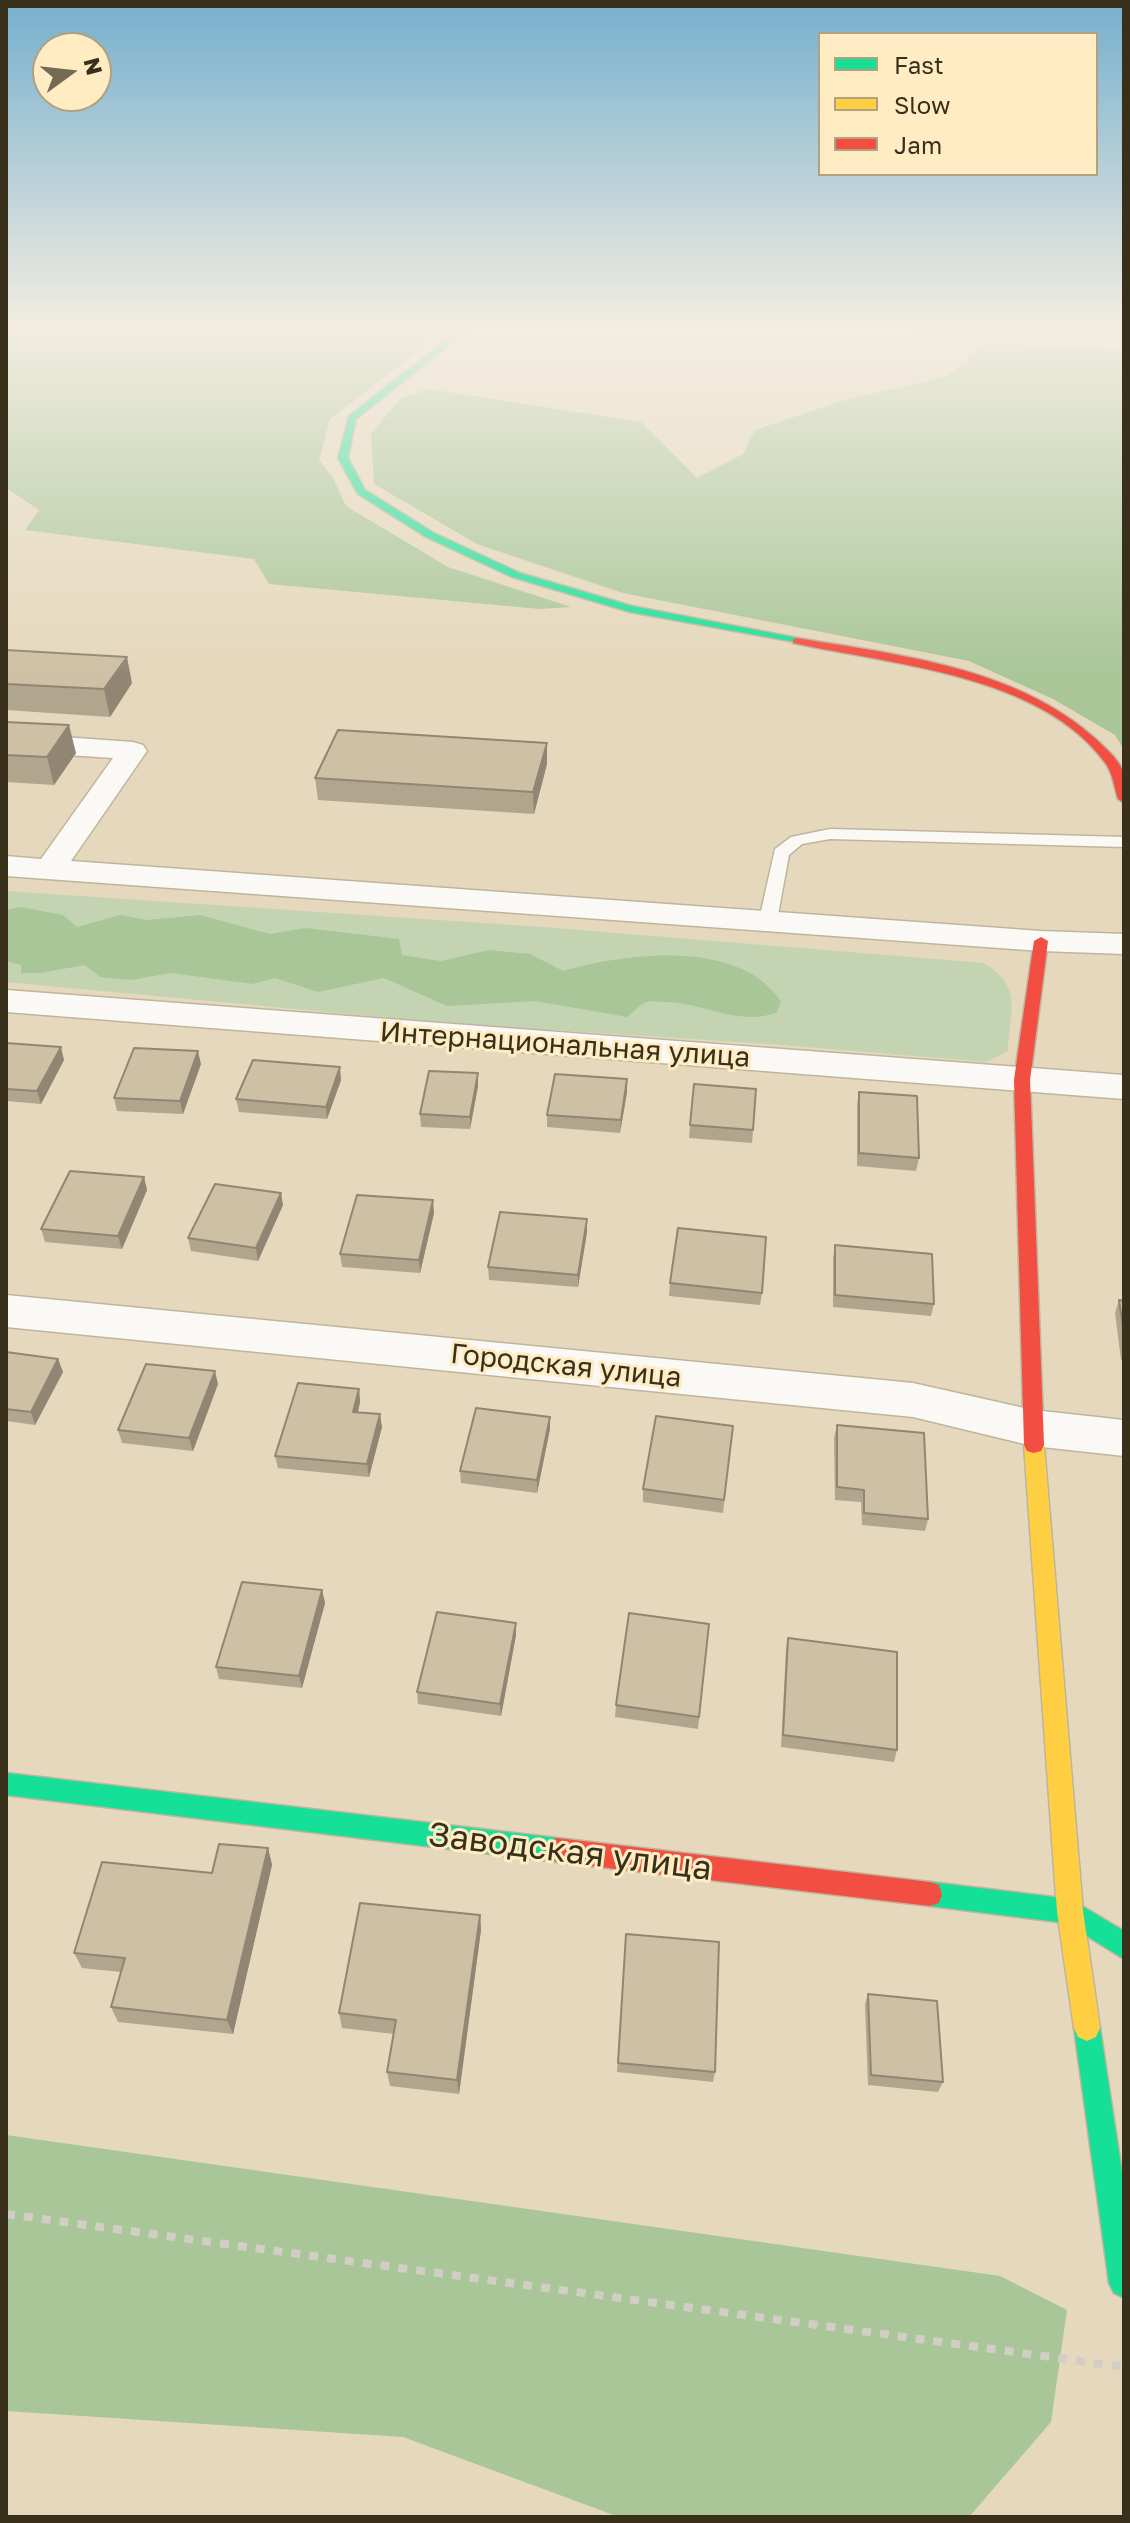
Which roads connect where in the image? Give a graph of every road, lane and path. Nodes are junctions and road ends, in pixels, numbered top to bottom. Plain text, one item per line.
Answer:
1 (347, 441) edge
2 (6, 716) edge
3 (113, 722) edge
4 (6, 742) edge
5 (1124, 799) edge
6 (1124, 842) edge
7 (6, 866) edge
8 (50, 869) junction
9 (768, 920) junction
10 (1041, 941) junction
11 (1124, 944) edge
12 (6, 1001) edge
13 (1022, 1080) junction
14 (1124, 1087) edge
15 (6, 1311) edge
16 (1033, 1428) junction
17 (1124, 1438) edge
18 (6, 1784) edge
19 (1070, 1911) junction
20 (1124, 1946) edge
21 (6, 2214) edge
22 (1124, 2283) edge
23 (1124, 2367) edge

1 - 5 street
2 - 3 street
4 - 8 street
6 - 9 lane
7 - 8 street
8 - 9 street
9 - 10 street
10 - 11 street
10 - 13 street
12 - 13 street, Интернациональная улица
13 - 14 street, Интернациональная улица
13 - 16 street
15 - 16 street, Городская улица
16 - 17 street, Городская улица
16 - 19 street
18 - 19 street, Заводская улица
19 - 20 street, Заводская улица
19 - 22 street
21 - 23 path

